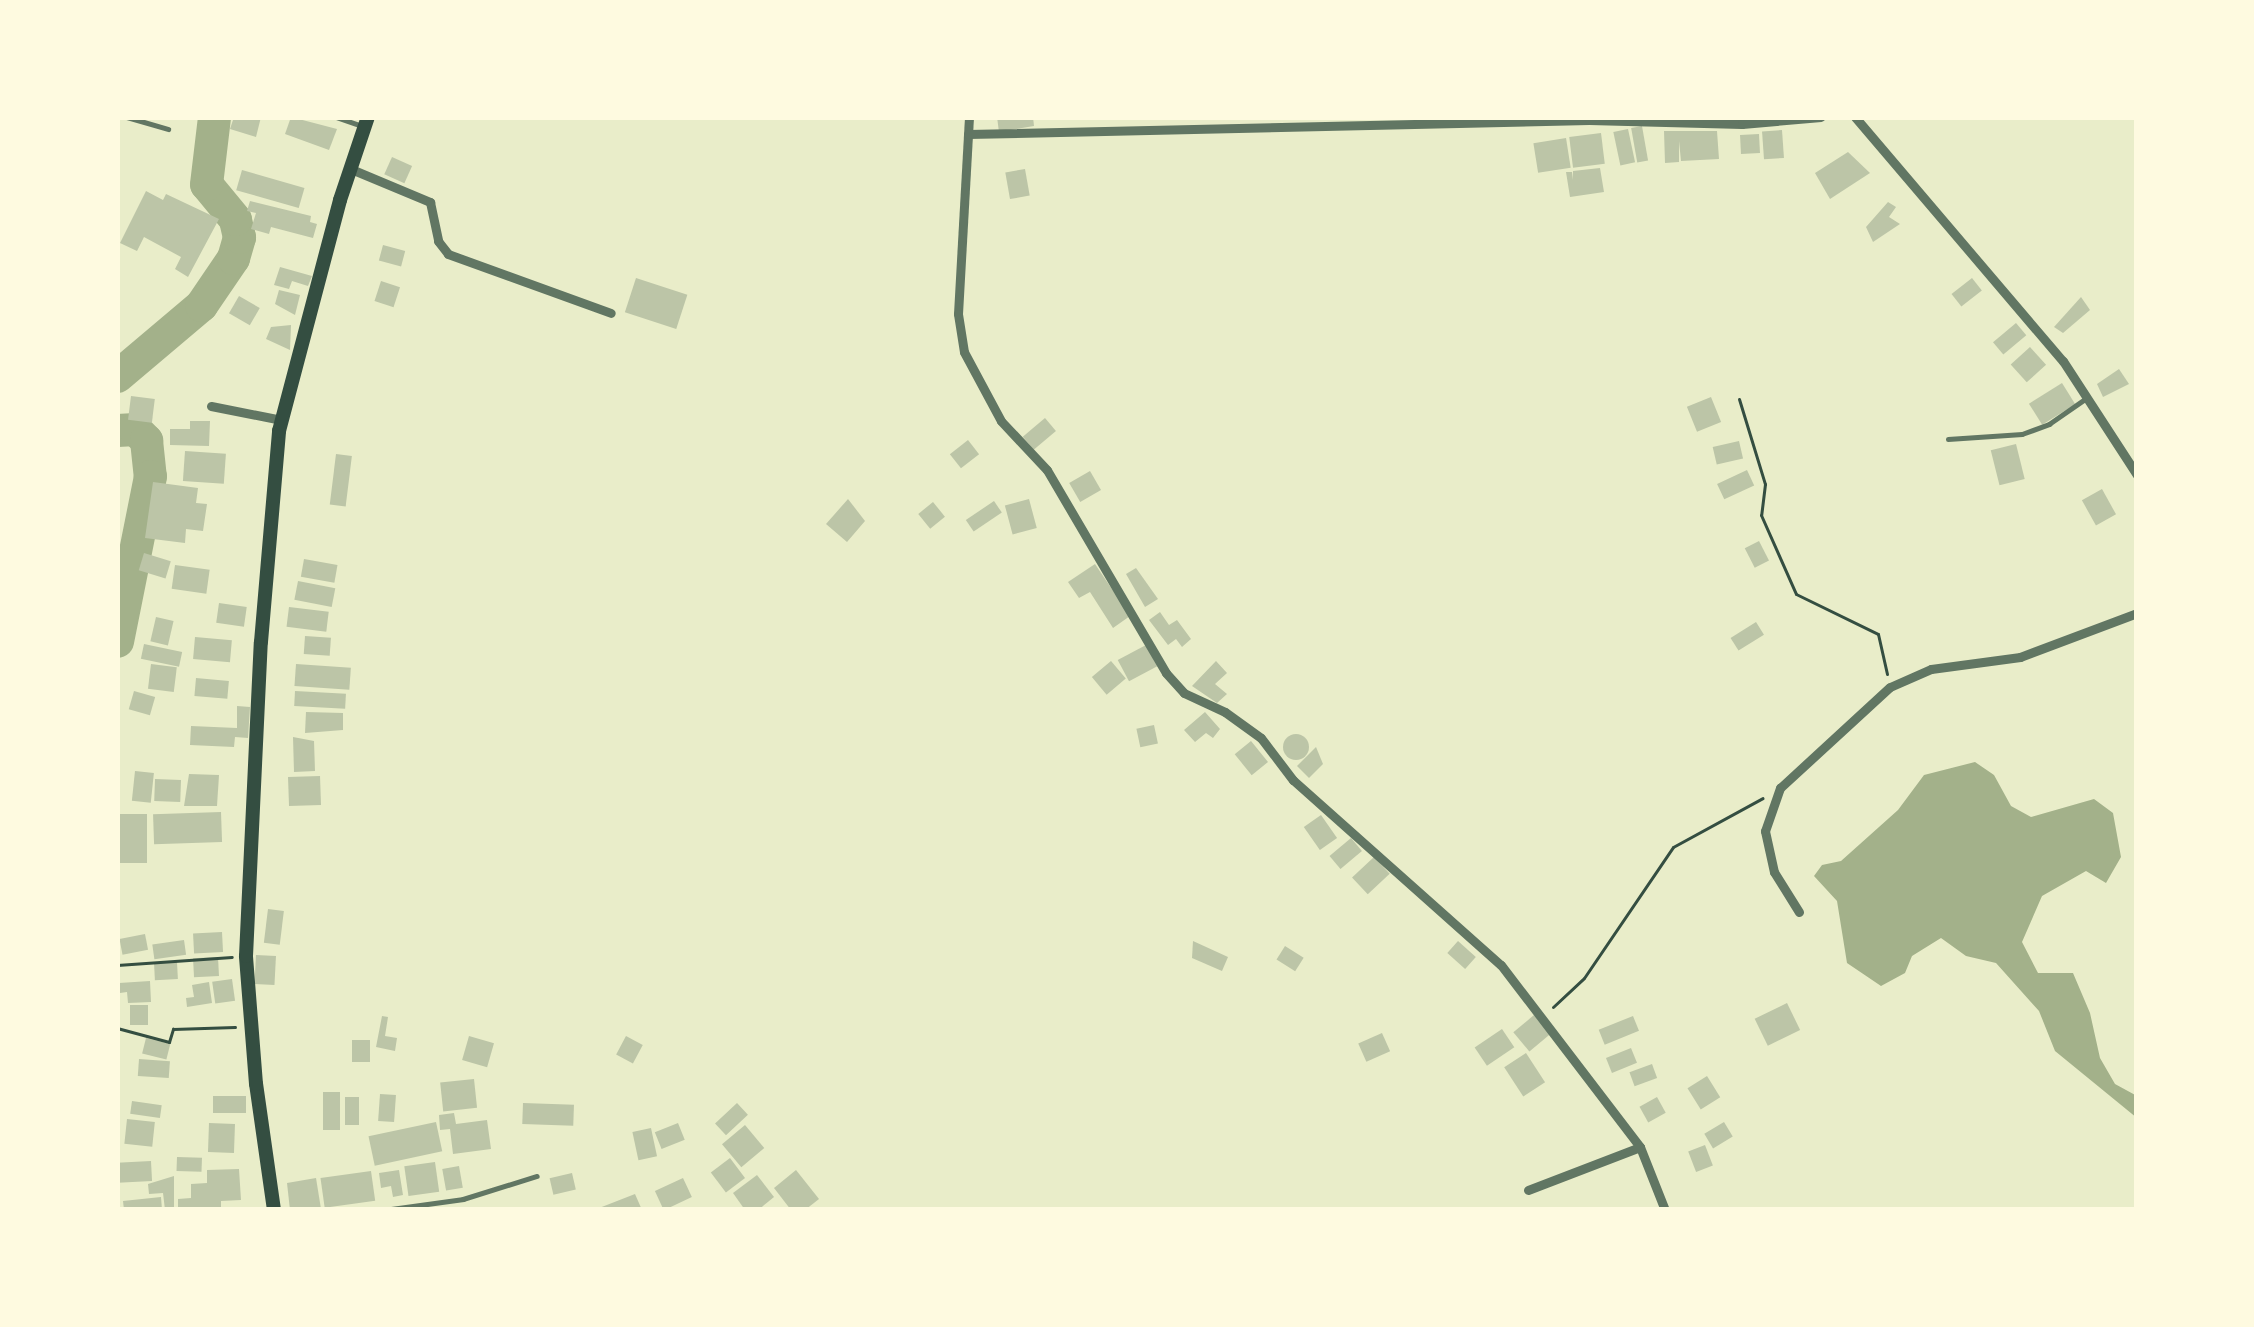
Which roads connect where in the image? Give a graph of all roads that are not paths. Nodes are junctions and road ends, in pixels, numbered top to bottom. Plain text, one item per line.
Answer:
1 (127, 117) edge
2 (336, 117) edge
3 (969, 117) edge
4 (1821, 117) edge
5 (1855, 117) edge
6 (366, 122) edge
7 (168, 129) dead end
8 (968, 134) junction
9 (350, 169) junction
10 (611, 313) dead end
11 (2088, 397) junction
12 (211, 406) dead end
13 (282, 420) junction
14 (1948, 439) dead end
15 (2137, 475) edge
16 (2137, 613) edge
17 (1799, 912) dead end
18 (1640, 1147) junction
19 (537, 1176) dead end
20 (1528, 1190) dead end
21 (274, 1210) edge
22 (384, 1210) edge
23 (1665, 1210) edge

1 - 7 lane
2 - 6 lane
3 - 8 street
4 - 8 street
5 - 11 street
6 - 9 main road
8 - 18 street
9 - 10 street
9 - 13 main road
11 - 14 lane
11 - 15 street
12 - 13 street
13 - 21 main road
16 - 17 street
18 - 20 street
18 - 23 street
19 - 22 lane

